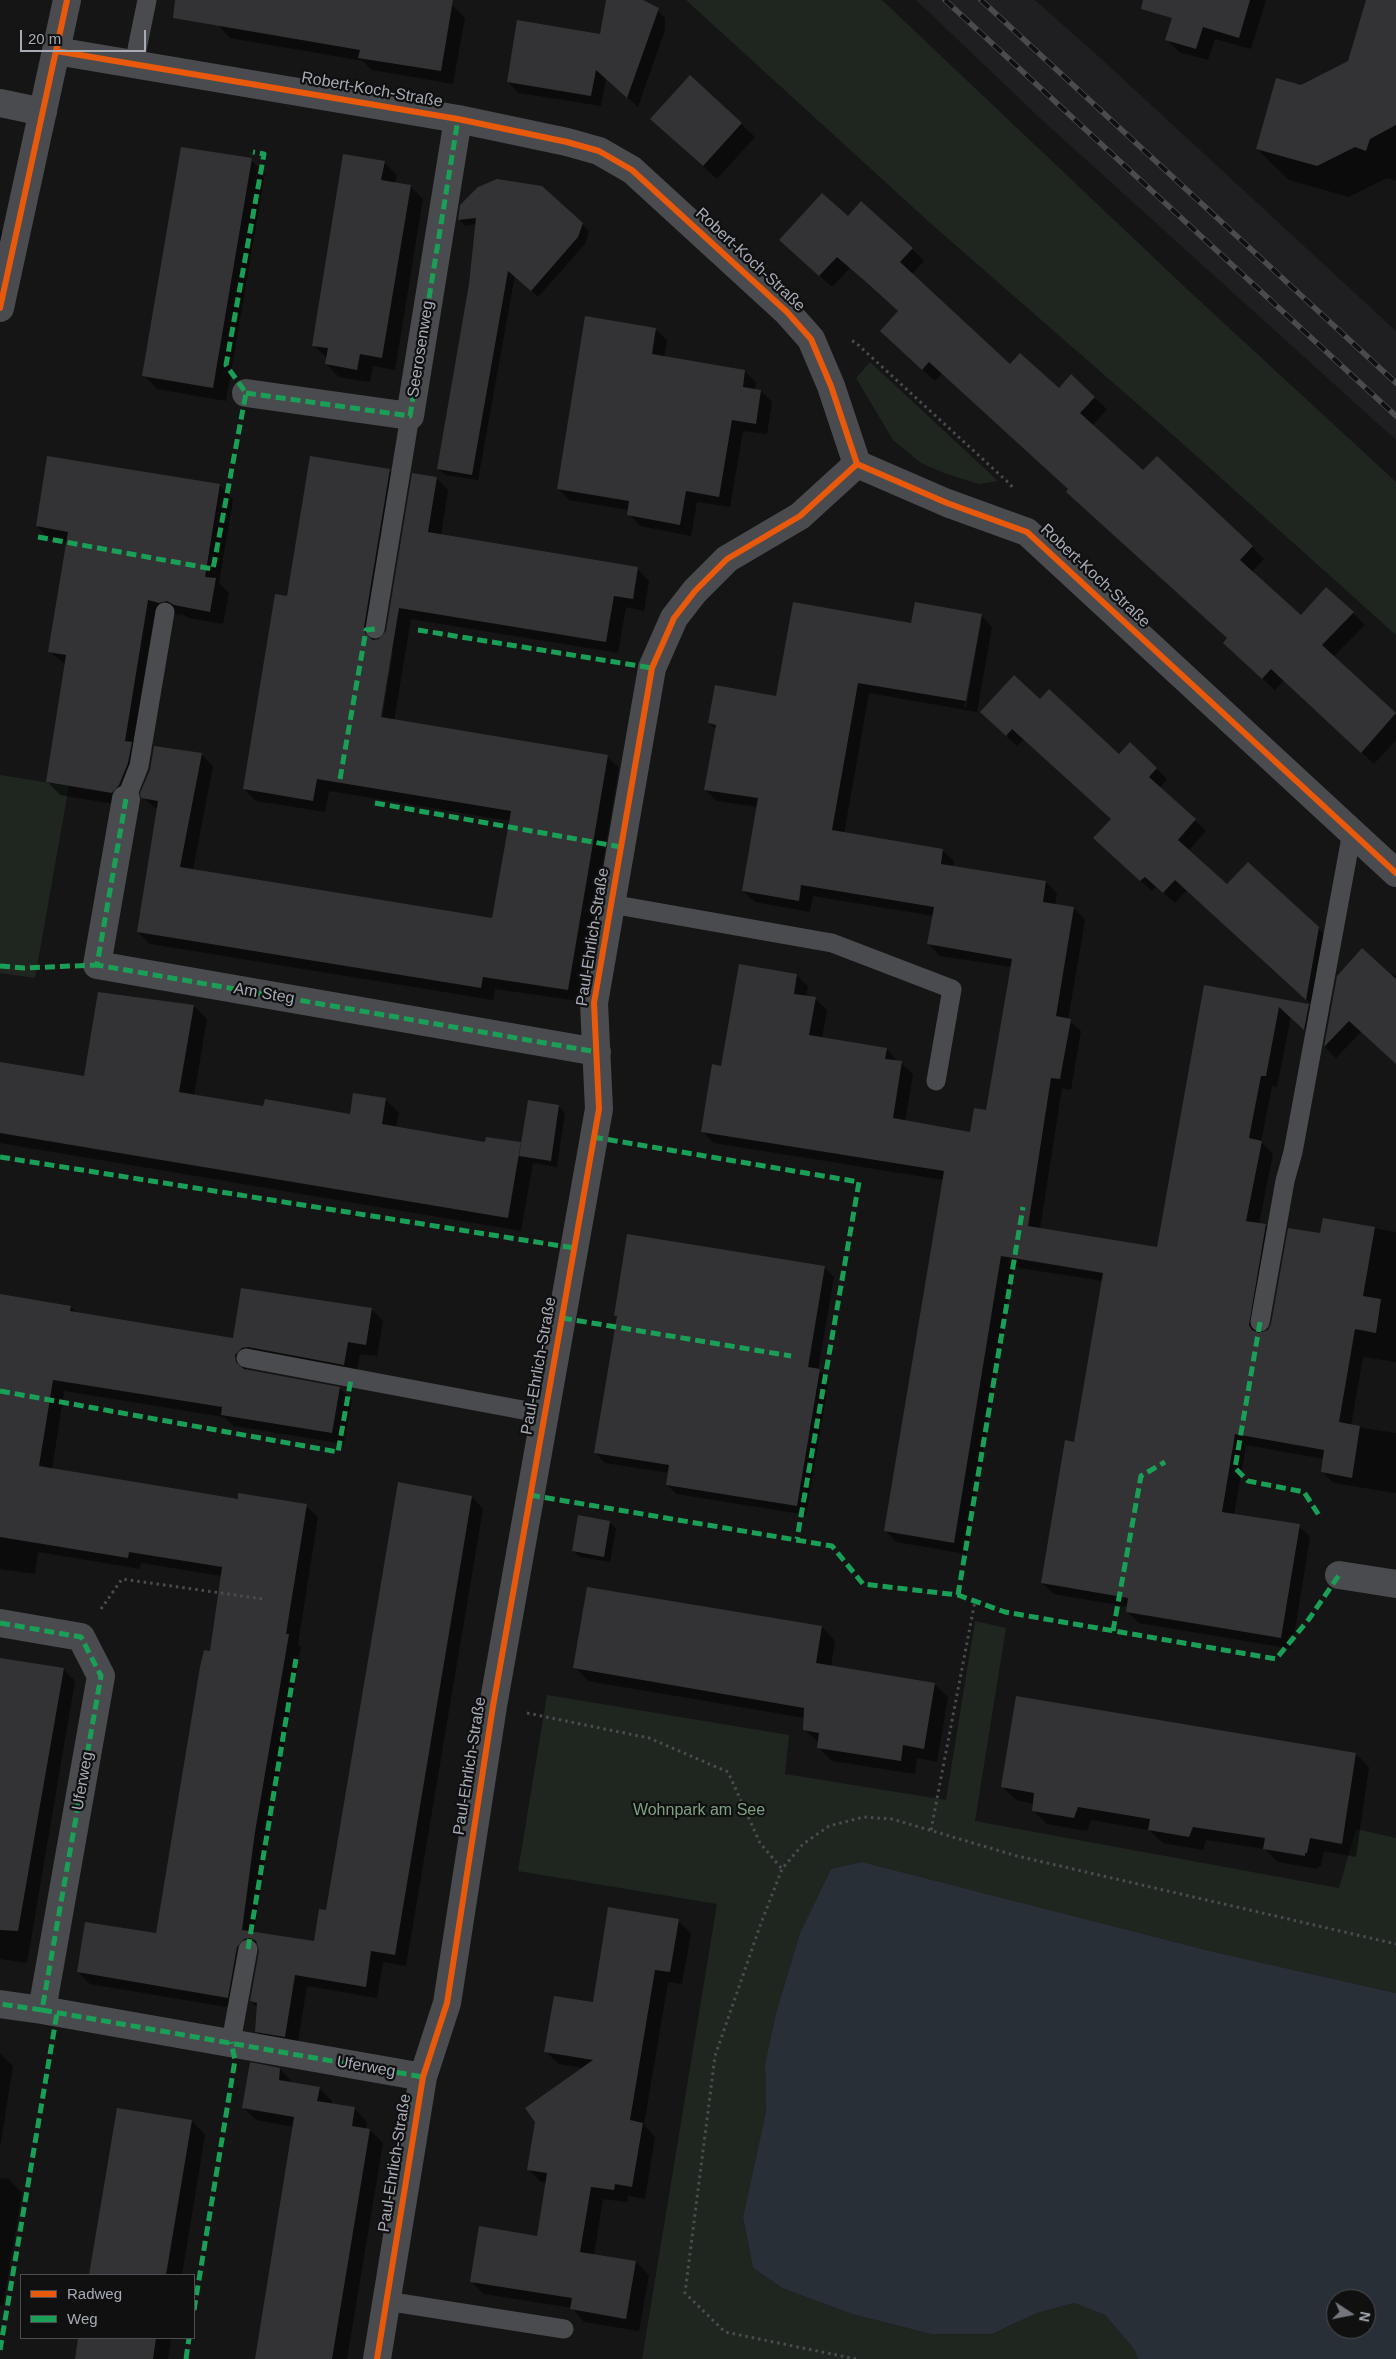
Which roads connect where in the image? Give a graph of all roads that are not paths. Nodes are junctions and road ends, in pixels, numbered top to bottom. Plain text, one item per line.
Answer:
1 (67, 0) edge
2 (147, 0) edge
3 (56, 51) junction
4 (134, 64) junction
5 (0, 102) edge
6 (43, 112) junction
7 (458, 119) junction
8 (0, 308) edge
9 (246, 393) dead end
10 (410, 416) junction
11 (857, 464) junction
12 (165, 612) dead end
13 (375, 629) dead end
14 (126, 799) joint
15 (1352, 832) junction
16 (1396, 873) edge
17 (611, 904) junction
18 (597, 1052) junction
19 (936, 1081) dead end
20 (1260, 1322) dead end
21 (246, 1358) dead end
22 (544, 1414) junction
23 (1339, 1575) dead end
24 (1396, 1584) edge
25 (0, 1623) edge
26 (248, 1949) dead end
27 (0, 2004) edge
28 (42, 2010) junction
29 (231, 2042) junction
30 (423, 2077) junction
31 (386, 2301) junction
32 (564, 2329) dead end
33 (377, 2359) edge

1 - 3 street
2 - 4 lane
3 - 4 street, Robert-Koch-Straße
3 - 6 street
4 - 7 street, Robert-Koch-Straße
5 - 6 street
6 - 8 street
7 - 10 street, Seerosenweg
7 - 11 street, Robert-Koch-Straße
9 - 10 street, Seerosenweg
10 - 13 lane
11 - 15 street, Robert-Koch-Straße
11 - 17 street, Paul-Ehrlich-Straße
12 - 14 lane
14 - 18 street, Am Steg
15 - 16 street, Robert-Koch-Straße
15 - 20 lane
17 - 18 street, Paul-Ehrlich-Straße
17 - 19 lane
18 - 22 street, Paul-Ehrlich-Straße
21 - 22 lane
22 - 30 street, Paul-Ehrlich-Straße
23 - 24 street
25 - 28 street, Uferweg
26 - 29 lane
27 - 28 street, Uferweg
28 - 29 street, Uferweg
29 - 30 street, Uferweg
30 - 31 street, Paul-Ehrlich-Straße
31 - 32 lane
31 - 33 street, Paul-Ehrlich-Straße

